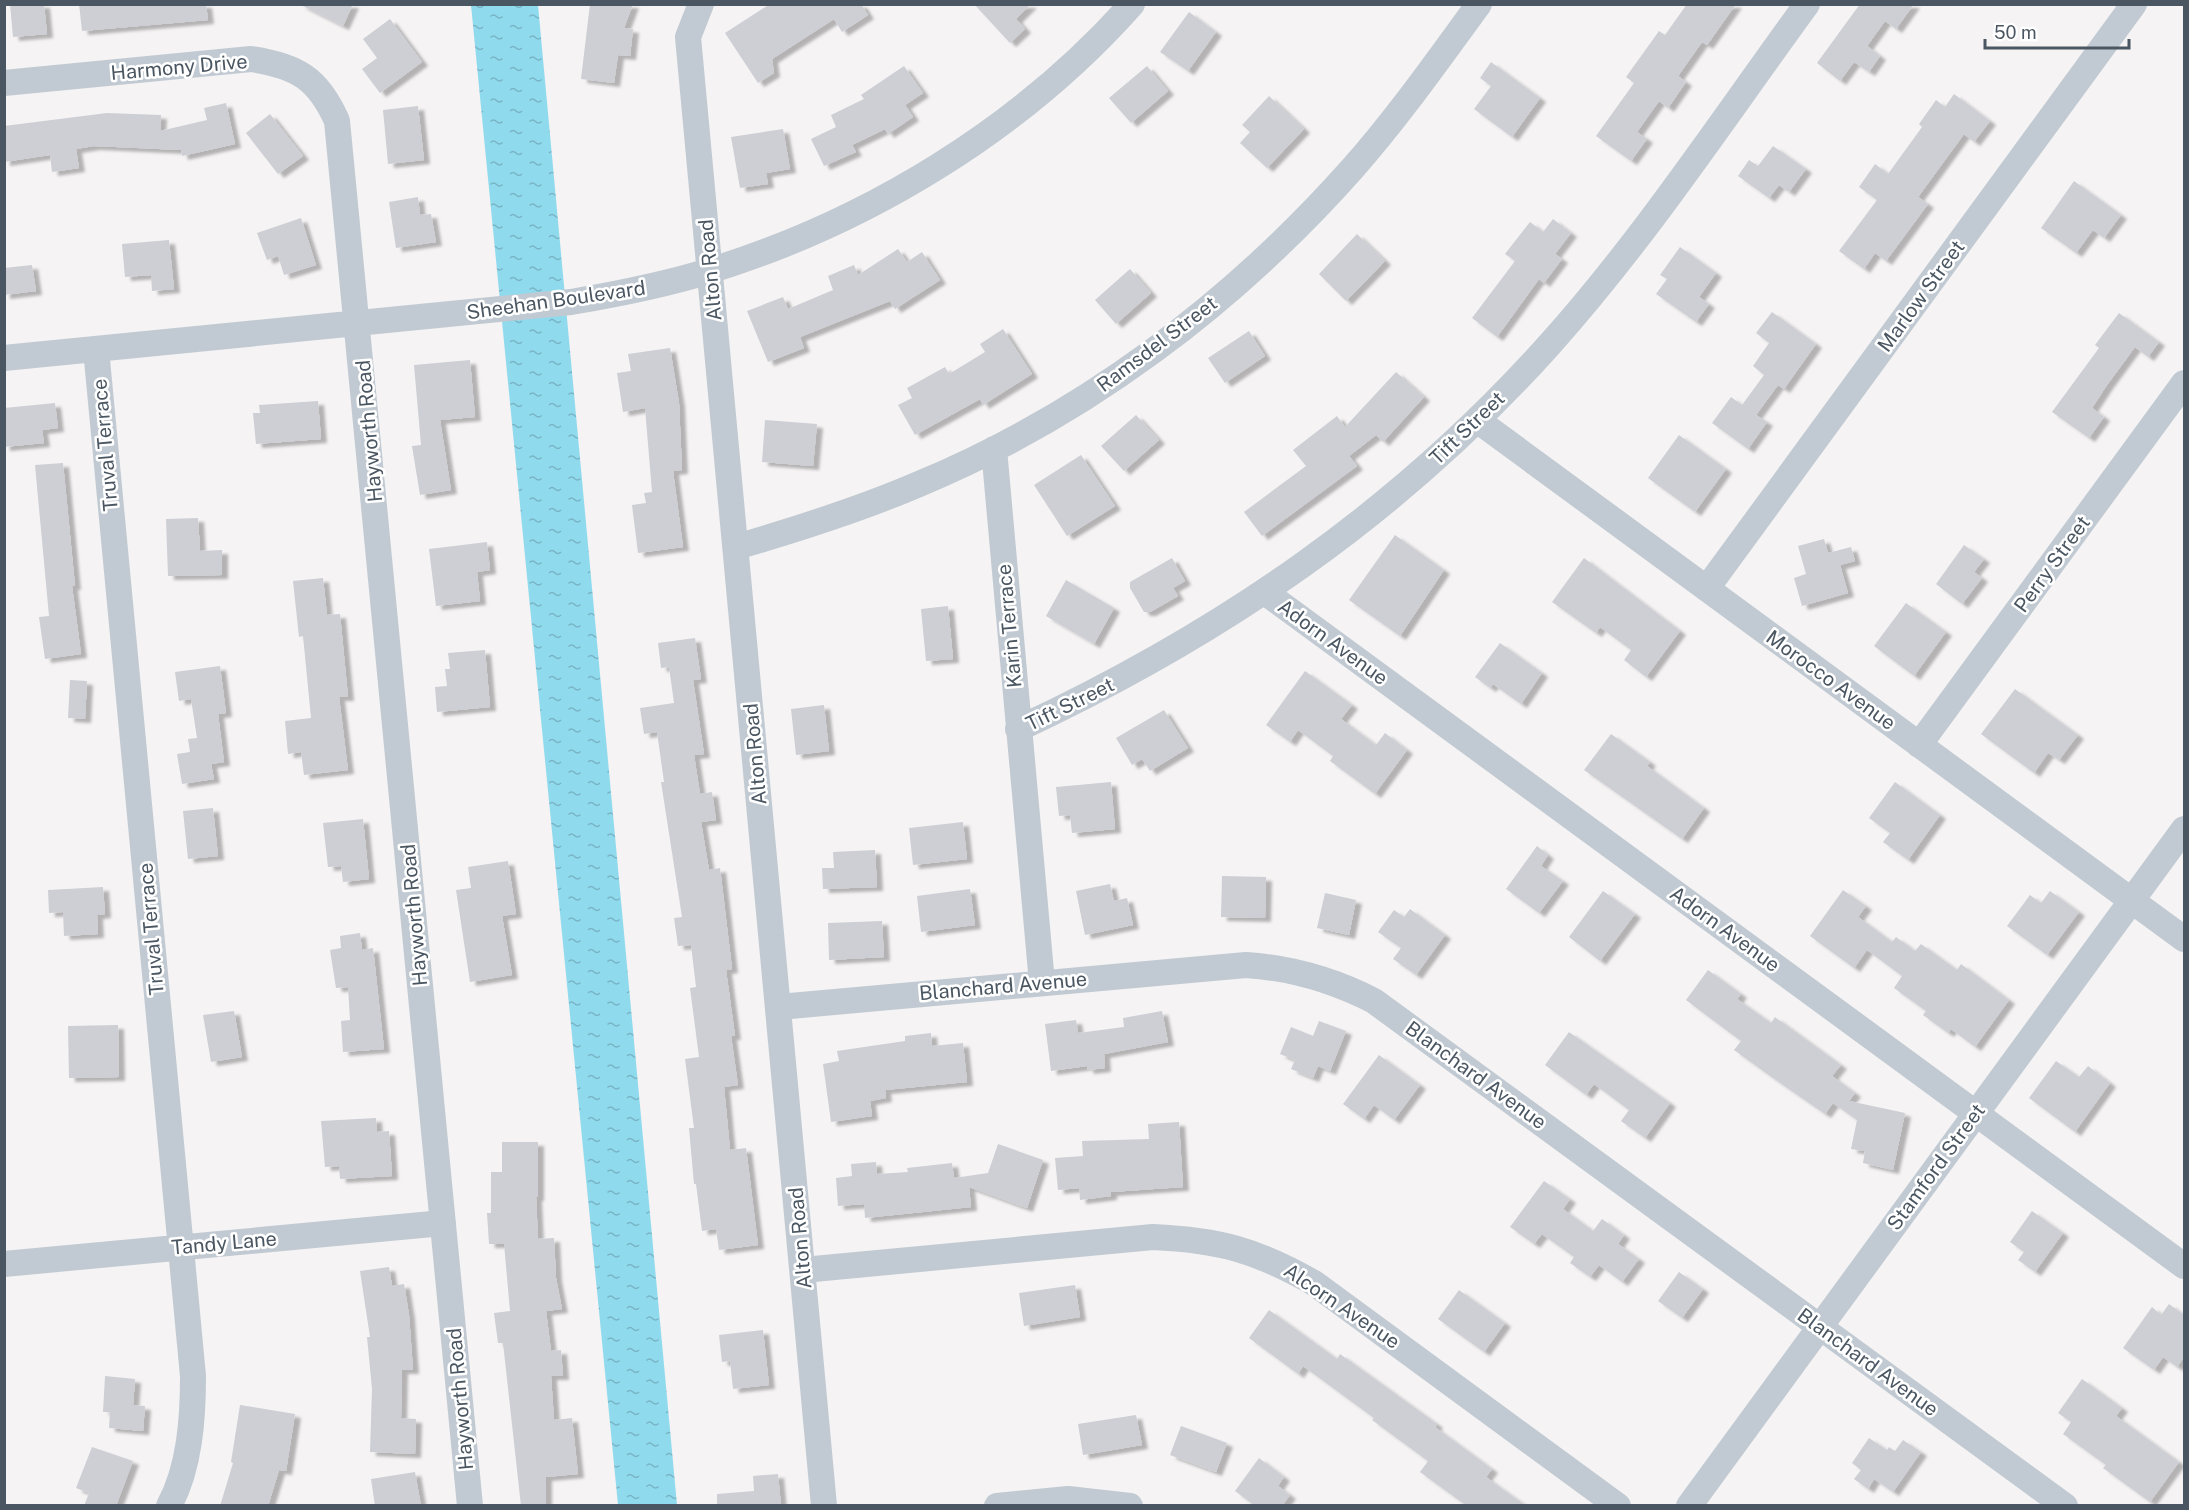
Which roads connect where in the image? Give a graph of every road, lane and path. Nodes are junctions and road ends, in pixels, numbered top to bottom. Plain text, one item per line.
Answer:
1 (701, 4) edge
2 (1132, 4) edge
3 (1479, 4) edge
4 (1807, 4) edge
5 (2134, 4) edge
6 (4, 83) edge
7 (710, 271) junction
8 (359, 325) junction
9 (96, 349) junction
10 (4, 358) edge
11 (2184, 383) edge
12 (1477, 420) junction
13 (994, 449) junction
14 (736, 547) junction
15 (1707, 588) junction
16 (1266, 592) junction
17 (1018, 729) junction
18 (1919, 744) junction
19 (2184, 830) edge
20 (2133, 901) junction
21 (2184, 939) edge
22 (1042, 982) junction
23 (779, 1007) junction
24 (1976, 1113) junction
25 (443, 1223) junction
26 (181, 1248) junction
27 (4, 1264) edge
28 (2184, 1266) edge
29 (803, 1270) junction
30 (1820, 1326) junction
31 (169, 1506) edge
32 (470, 1506) edge
33 (824, 1506) edge
34 (997, 1506) edge
35 (1130, 1506) edge
36 (1618, 1506) edge
37 (1689, 1506) edge
38 (2065, 1506) edge

1 - 7 street, Alton Road
2 - 7 street, Sheehan Boulevard
3 - 13 street, Ramsdel Street
4 - 12 street, Tift Street
5 - 15 street, Marlow Street
6 - 8 street, Harmony Drive
7 - 8 street, Sheehan Boulevard
7 - 14 street, Alton Road
8 - 9 street, Sheehan Boulevard
8 - 25 street, Hayworth Road
9 - 10 street, Sheehan Boulevard
9 - 26 street, Truval Terrace
11 - 18 street, Perry Street
12 - 15 street, Morocco Avenue
12 - 16 street, Tift Street
13 - 14 street, Ramsdel Street
13 - 17 street, Karin Terrace
14 - 23 street, Alton Road
15 - 18 street, Morocco Avenue
16 - 17 street, Tift Street
16 - 24 street, Adorn Avenue
17 - 22 street, Karin Terrace
18 - 20 street, Morocco Avenue
19 - 20 street, Stamford Street
20 - 21 street, Morocco Avenue
20 - 24 street, Stamford Street
22 - 23 street, Blanchard Avenue
22 - 30 street, Blanchard Avenue
23 - 29 street, Alton Road
24 - 28 street, Adorn Avenue
24 - 30 street, Stamford Street
25 - 26 street, Tandy Lane
25 - 32 street, Hayworth Road
26 - 27 street, Tandy Lane
26 - 31 street, Truval Terrace
29 - 33 street, Alton Road
29 - 36 street, Alcorn Avenue
30 - 37 street, Stamford Street
30 - 38 street, Blanchard Avenue
34 - 35 street

